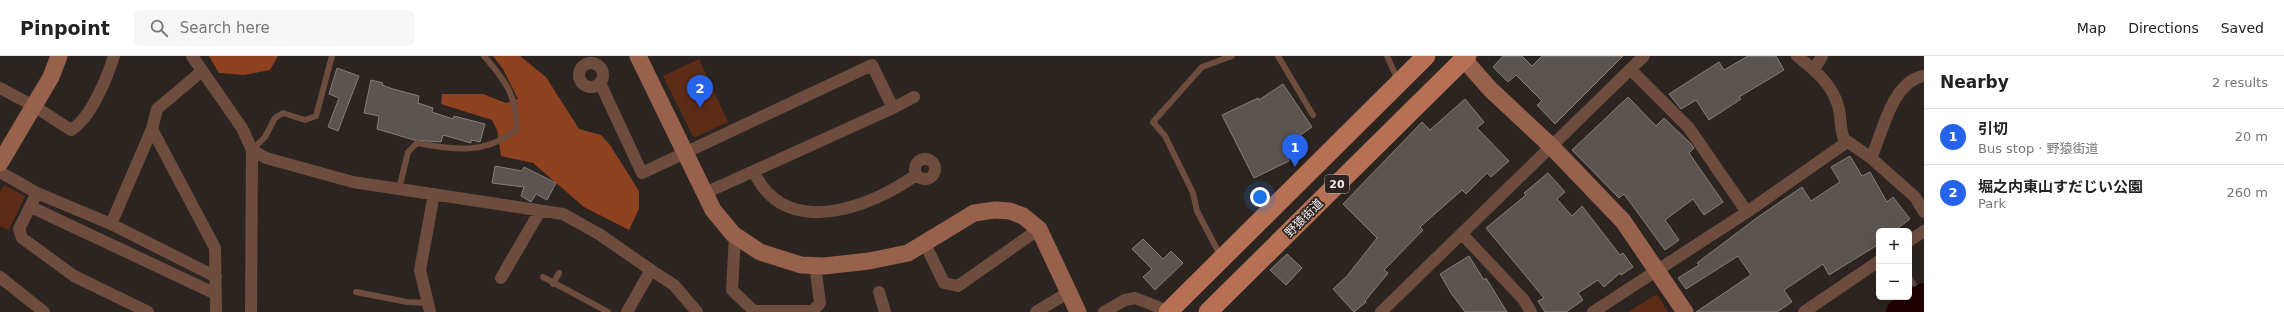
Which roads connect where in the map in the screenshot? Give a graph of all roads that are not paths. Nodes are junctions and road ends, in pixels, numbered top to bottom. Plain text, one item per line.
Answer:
1 (59, 56) edge
2 (114, 56) edge
3 (192, 56) edge
4 (332, 56) edge
5 (484, 56) edge
6 (638, 56) edge
7 (1232, 56) edge
8 (1278, 56) edge
9 (1387, 56) edge
10 (1426, 56) edge
11 (1644, 56) edge
12 (1797, 56) edge
13 (1822, 56) edge
14 (1464, 57) edge
15 (1631, 70) junction
16 (1814, 70) junction
17 (202, 71) junction
18 (1924, 76) edge
19 (1399, 82) junction
20 (600, 83) dead end
21 (0, 88) edge
22 (914, 97) dead end
23 (34, 106) junction
24 (893, 108) junction
25 (1313, 115) dead end
26 (152, 129) junction
27 (1847, 142) junction
28 (1551, 146) junction
29 (252, 150) junction
30 (684, 152) junction
31 (1871, 158) junction
32 (0, 163) edge
33 (0, 172) edge
34 (754, 172) junction
35 (916, 175) dead end
36 (400, 189) junction
37 (38, 193) junction
38 (434, 194) junction
39 (703, 194) junction
40 (32, 207) junction
41 (540, 210) junction
42 (1747, 212) junction
43 (1924, 212) edge
44 (111, 224) junction
45 (1039, 229) junction
46 (1924, 232) edge
47 (1462, 234) junction
48 (735, 236) junction
49 (1912, 239) edge
50 (925, 244) junction
51 (1222, 258) junction
52 (1876, 263) edge
53 (815, 266) junction
54 (651, 270) junction
55 (1657, 270) junction
56 (559, 273) dead end
57 (0, 277) edge
58 (216, 277) junction
59 (543, 277) dead end
60 (501, 278) dead end
61 (553, 284) junction
62 (356, 292) dead end
63 (879, 292) dead end
64 (1069, 292) junction
65 (216, 294) junction
66 (428, 307) edge
67 (44, 312) edge
68 (148, 312) edge
69 (216, 312) edge
70 (251, 312) edge
71 (608, 312) edge
72 (627, 312) edge
73 (697, 312) edge
74 (885, 312) edge
75 (1036, 312) edge
76 (1078, 312) edge
77 (1104, 312) edge
78 (1169, 312) edge
79 (1208, 312) edge
80 (1382, 312) edge
81 (1532, 312) edge
82 (1593, 312) edge
83 (1685, 312) edge
84 (1804, 312) edge

1 - 23 street
2 - 23 street
3 - 17 street
4 - 29 lane
5 - 36 lane
6 - 30 street
7 - 51 lane
8 - 25 lane
9 - 19 lane
10 - 19 main road, 20
11 - 15 street
12 - 16 street
13 - 16 street
14 - 28 street
14 - 79 main road, 野猿街道 / 20
15 - 28 street
15 - 42 street
16 - 27 street
17 - 26 street
17 - 29 street
18 - 31 street
19 - 51 main road, 20
20 - 30 street
21 - 23 street
22 - 24 street
23 - 32 street
24 - 30 street
24 - 34 street
26 - 44 street
26 - 58 street
27 - 31 street
27 - 42 street
28 - 47 street
28 - 55 street
29 - 36 street
29 - 70 street
30 - 39 street
31 - 43 street
33 - 37 street
34 - 35 street
34 - 39 street
36 - 38 street
37 - 40 street
37 - 44 street
38 - 41 street
38 - 66 street
39 - 48 street
40 - 65 street
40 - 68 street
41 - 54 street
41 - 60 street
42 - 55 street
44 - 58 street
45 - 50 street
45 - 50 street
45 - 64 street
46 - 49 street
47 - 80 street
47 - 81 street
48 - 53 street
48 - 53 street
50 - 53 street
51 - 78 main road, 20
52 - 84 street
54 - 72 street
54 - 73 street
55 - 82 street
55 - 83 street
56 - 61 lane
57 - 67 street
58 - 65 street
59 - 61 lane
61 - 71 lane
62 - 66 lane
63 - 74 street
64 - 75 street
64 - 76 street
65 - 69 street
77 - 78 street

